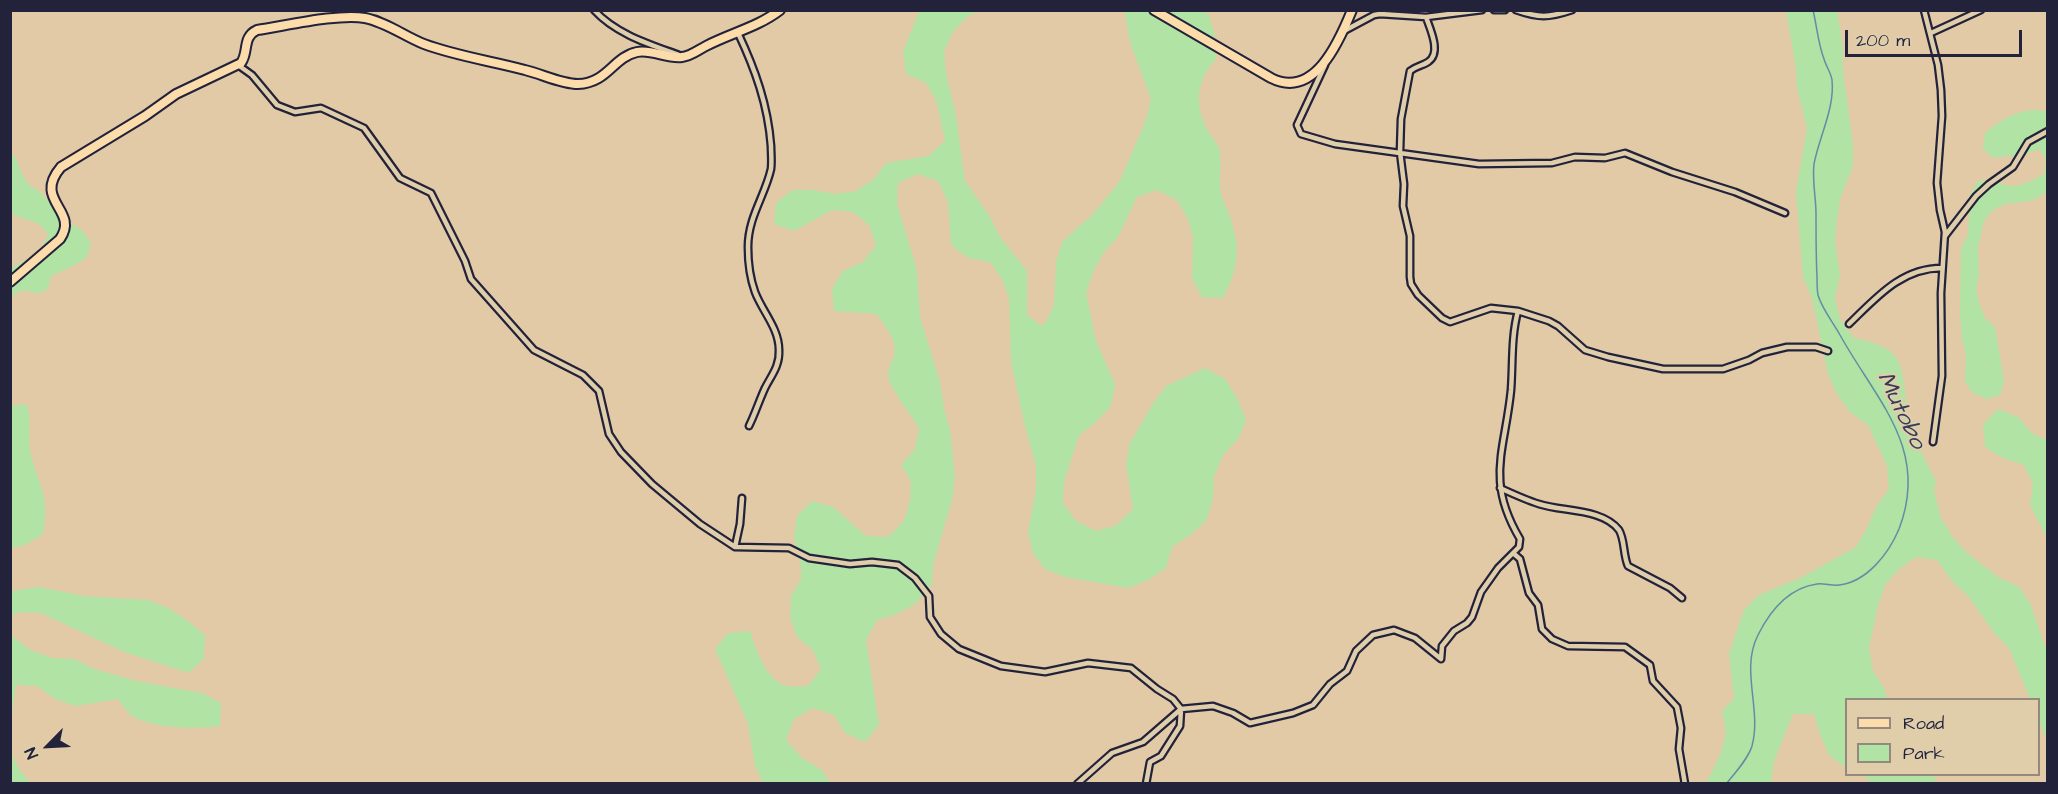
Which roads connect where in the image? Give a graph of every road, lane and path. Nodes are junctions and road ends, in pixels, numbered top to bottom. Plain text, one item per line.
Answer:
1 (594, 10) edge
2 (780, 10) edge
3 (1154, 10) edge
4 (1352, 10) edge
5 (1482, 10) edge
6 (1494, 10) edge
7 (1505, 10) edge
8 (1516, 10) edge
9 (1572, 10) edge
10 (1924, 10) edge
11 (1981, 10) edge
12 (1426, 17) junction
13 (1344, 31) junction
14 (738, 33) junction
15 (1931, 33) junction
16 (684, 57) junction
17 (1326, 63) junction
18 (238, 65) junction
19 (2048, 131) edge
20 (1400, 152) junction
21 (1785, 213) dead end
22 (1945, 236) junction
23 (1942, 268) junction
24 (10, 282) edge
25 (1518, 311) junction
26 (1849, 324) dead end
27 (1828, 351) dead end
28 (749, 426) dead end
29 (1933, 442) dead end
30 (1500, 488) junction
31 (742, 498) dead end
32 (735, 547) junction
33 (1513, 553) junction
34 (1682, 598) dead end
35 (1181, 709) junction
36 (1077, 783) edge
37 (1146, 783) edge
38 (1685, 783) edge

1 - 16 street
2 - 14 main road
3 - 17 main road
4 - 13 main road
5 - 12 street
6 - 7 street
8 - 9 street
10 - 15 street
11 - 15 street
12 - 13 street
12 - 20 street
13 - 17 main road
14 - 16 main road
14 - 28 street
15 - 22 street
16 - 18 main road
17 - 20 street
18 - 24 main road
18 - 32 street
19 - 22 street
20 - 21 street
20 - 25 street
22 - 23 street
23 - 26 street
23 - 29 street
25 - 27 street
25 - 30 street
30 - 33 street
30 - 34 street
31 - 32 street
32 - 35 street
33 - 35 street
33 - 38 street
35 - 36 street
35 - 37 street

